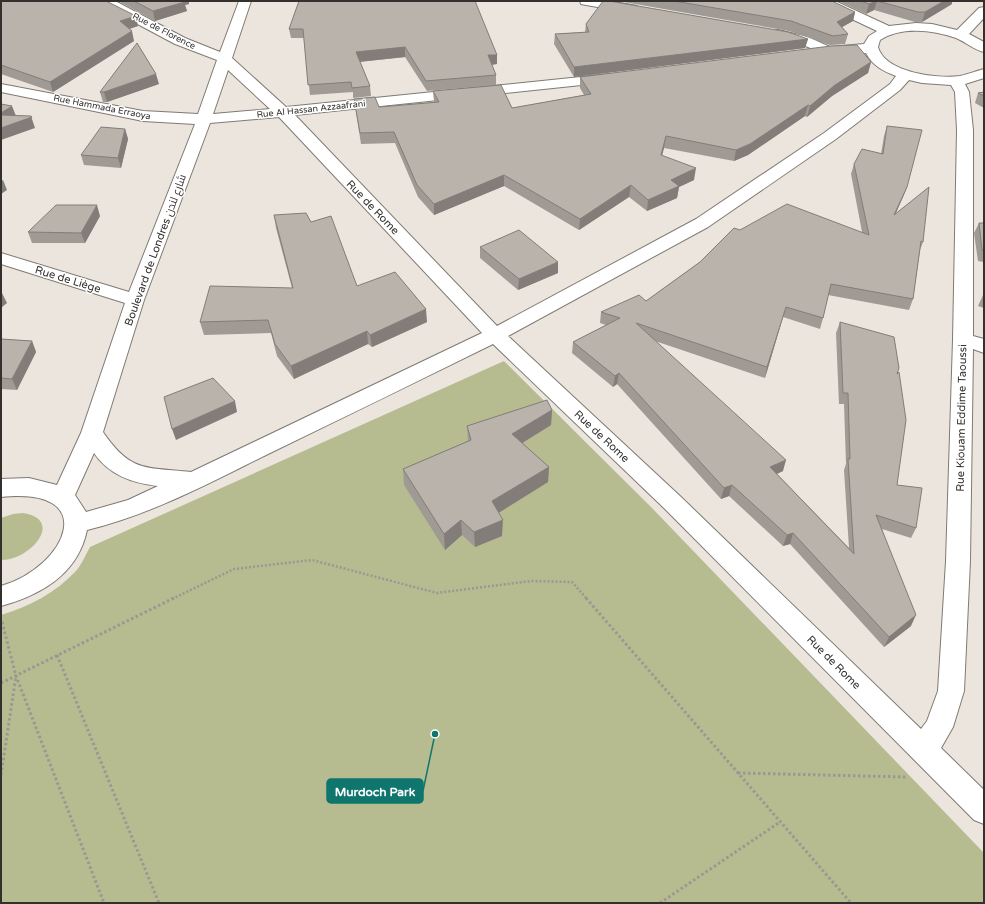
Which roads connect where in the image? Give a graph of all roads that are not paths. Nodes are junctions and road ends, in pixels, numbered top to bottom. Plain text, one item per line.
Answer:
1 (105, 1) edge
2 (245, 1) edge
3 (586, 1) edge
4 (826, 1) edge
5 (643, 11) edge
6 (984, 11) edge
7 (888, 31) junction
8 (766, 32) edge
9 (960, 35) junction
10 (871, 48) junction
11 (984, 48) edge
12 (828, 51) junction
13 (797, 55) edge
14 (224, 58) junction
15 (984, 73) edge
16 (906, 74) junction
17 (627, 76) edge
18 (956, 81) junction
19 (1, 88) edge
20 (283, 112) junction
21 (204, 119) junction
22 (1, 258) edge
23 (135, 300) junction
24 (495, 335) junction
25 (963, 340) junction
26 (984, 346) edge
27 (92, 433) junction
28 (193, 480) junction
29 (1, 488) edge
30 (62, 497) junction
31 (76, 524) junction
32 (1, 596) edge
33 (923, 750) junction
34 (984, 810) edge

1 - 14 street, Rue de Florence
2 - 14 street, Boulevard de Londres شارع لندن
3 - 5 street
4 - 7 street
6 - 9 street
7 - 9 street
7 - 10 street
8 - 12 street
9 - 11 street
10 - 12 street
10 - 16 street
12 - 13 street
14 - 20 street, Rue de Rome
14 - 21 street, Boulevard de Londres شارع لندن
15 - 18 street
16 - 18 street
16 - 24 street
17 - 20 street, Rue Al Hassan Azzaafrani
18 - 25 street, Rue Kiouam Eddime Taoussi
19 - 21 street, Rue Hammada Erraoya
20 - 21 street, Rue Al Hassan Azzaafrani
20 - 24 street, Rue de Rome
21 - 23 street, Boulevard de Londres شارع لندن
22 - 23 street, Rue de Liège
23 - 27 street, Boulevard de Londres شارع لندن
24 - 28 street
24 - 33 street, Rue de Rome
25 - 26 street
25 - 33 street, Rue Kiouam Eddime Taoussi
27 - 28 street
27 - 30 street, Boulevard de Londres شارع لندن
28 - 31 street
29 - 30 street
30 - 31 street
31 - 32 street
33 - 34 street, Rue de Rome

